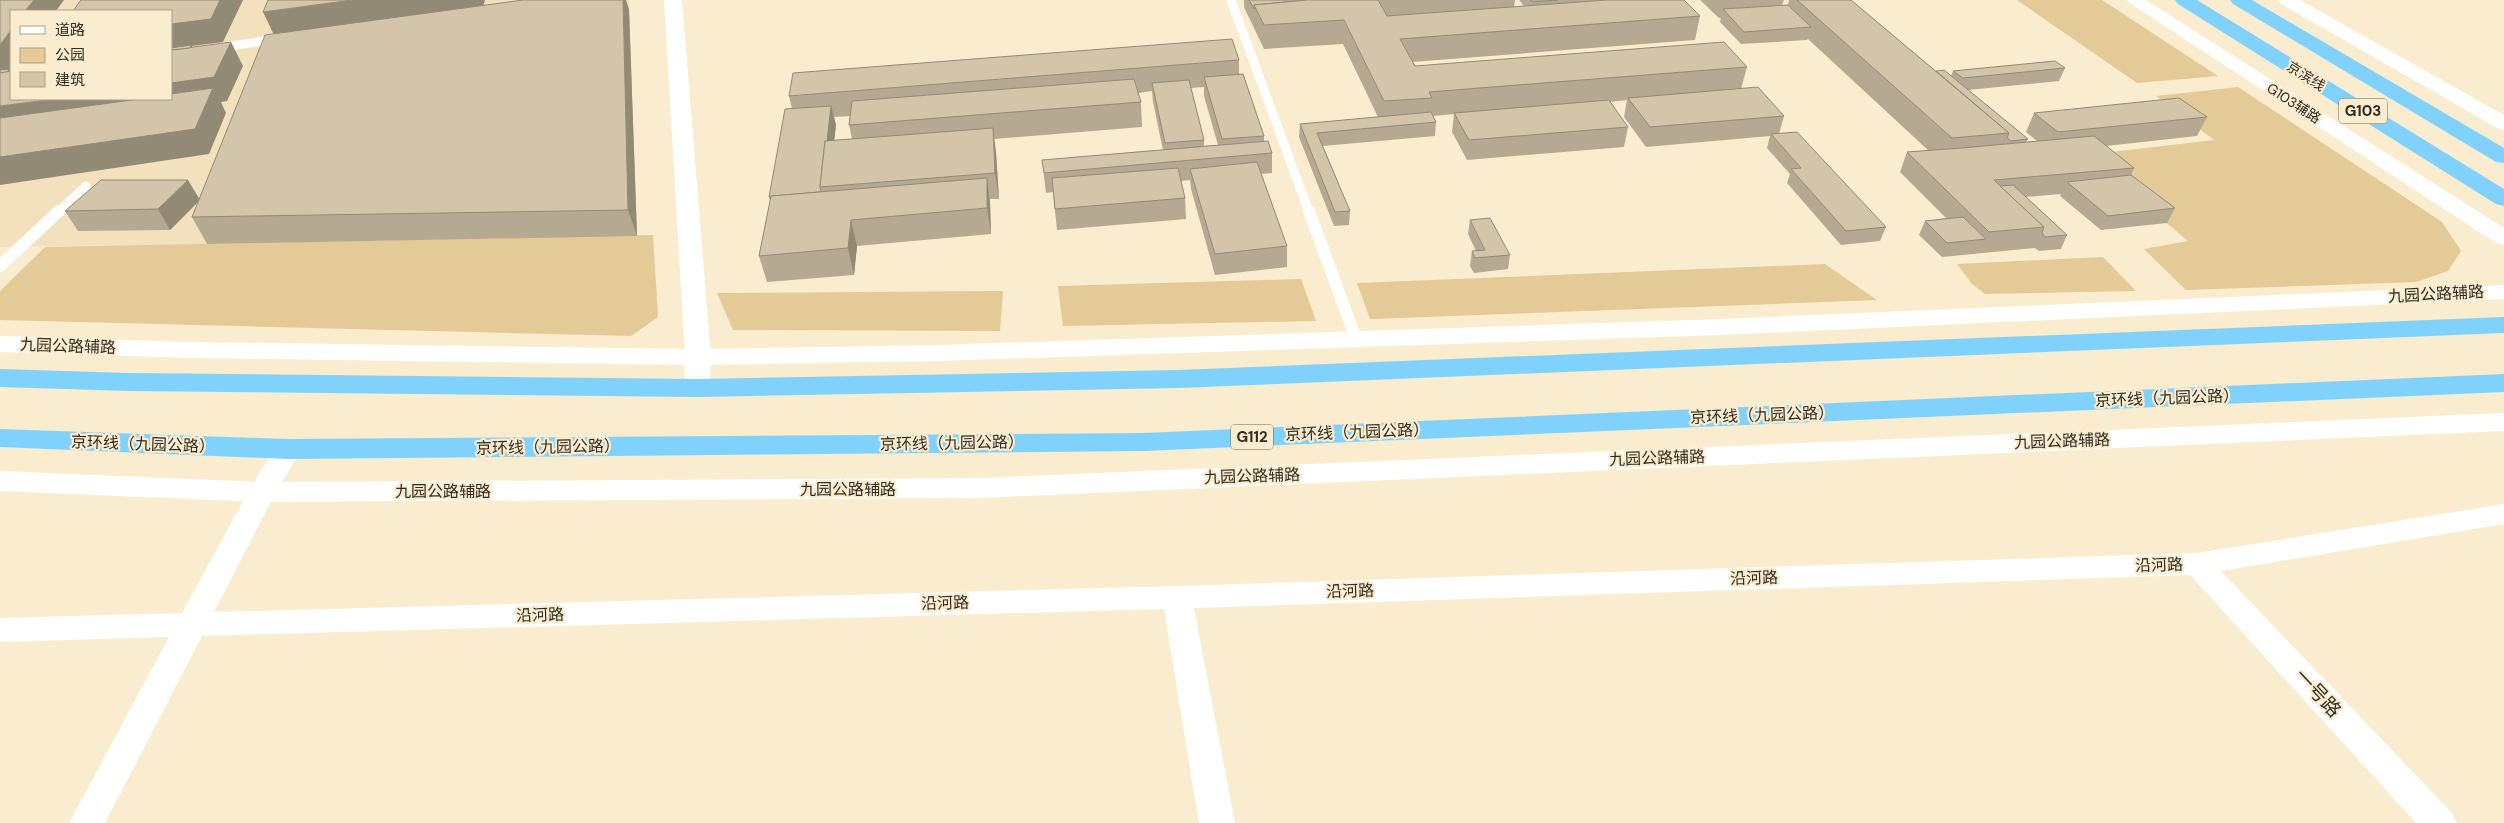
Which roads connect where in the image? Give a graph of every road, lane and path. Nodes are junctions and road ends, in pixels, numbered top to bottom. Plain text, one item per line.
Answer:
1 (673, 0) edge
2 (1231, 0) edge
3 (2134, 0) edge
4 (2184, 0) edge
5 (2239, 0) edge
6 (2287, 0) edge
7 (290, 38) edge
8 (211, 48) edge
9 (2504, 124) edge
10 (2504, 157) edge
11 (86, 186) dead end
12 (2504, 199) edge
13 (2503, 238) edge
14 (0, 266) edge
15 (2504, 292) edge
16 (2504, 325) edge
17 (1356, 339) junction
18 (0, 344) edge
19 (698, 357) junction
20 (0, 378) edge
21 (2504, 383) edge
22 (697, 388) junction
23 (2504, 422) edge
24 (0, 438) edge
25 (288, 450) junction
26 (0, 481) edge
27 (262, 492) junction
28 (2504, 514) edge
29 (2197, 564) junction
30 (1177, 596) junction
31 (191, 626) junction
32 (0, 630) edge
33 (87, 823) edge
34 (1217, 823) edge
35 (2439, 823) edge

1 - 19 street
2 - 17 lane
3 - 13 street, G103辅路
4 - 12 highway, 京滨线 / G103
5 - 10 highway, 京滨线 / G103
6 - 9 street
7 - 8 lane
11 - 14 lane
15 - 17 street, 九园公路辅路
16 - 22 highway
17 - 19 street, 九园公路辅路
18 - 19 street, 九园公路辅路
19 - 22 street
20 - 22 highway
21 - 25 highway, 京环线（九园公路） / G112
23 - 27 street, 九园公路辅路
24 - 25 highway, 京环线（九园公路） / G112
25 - 27 street
26 - 27 street, 九园公路辅路
27 - 31 street
28 - 29 street, 沿河路
29 - 30 street, 沿河路
29 - 35 street, 一号路
30 - 31 street, 沿河路
30 - 34 street
31 - 32 street, 沿河路
31 - 33 street

